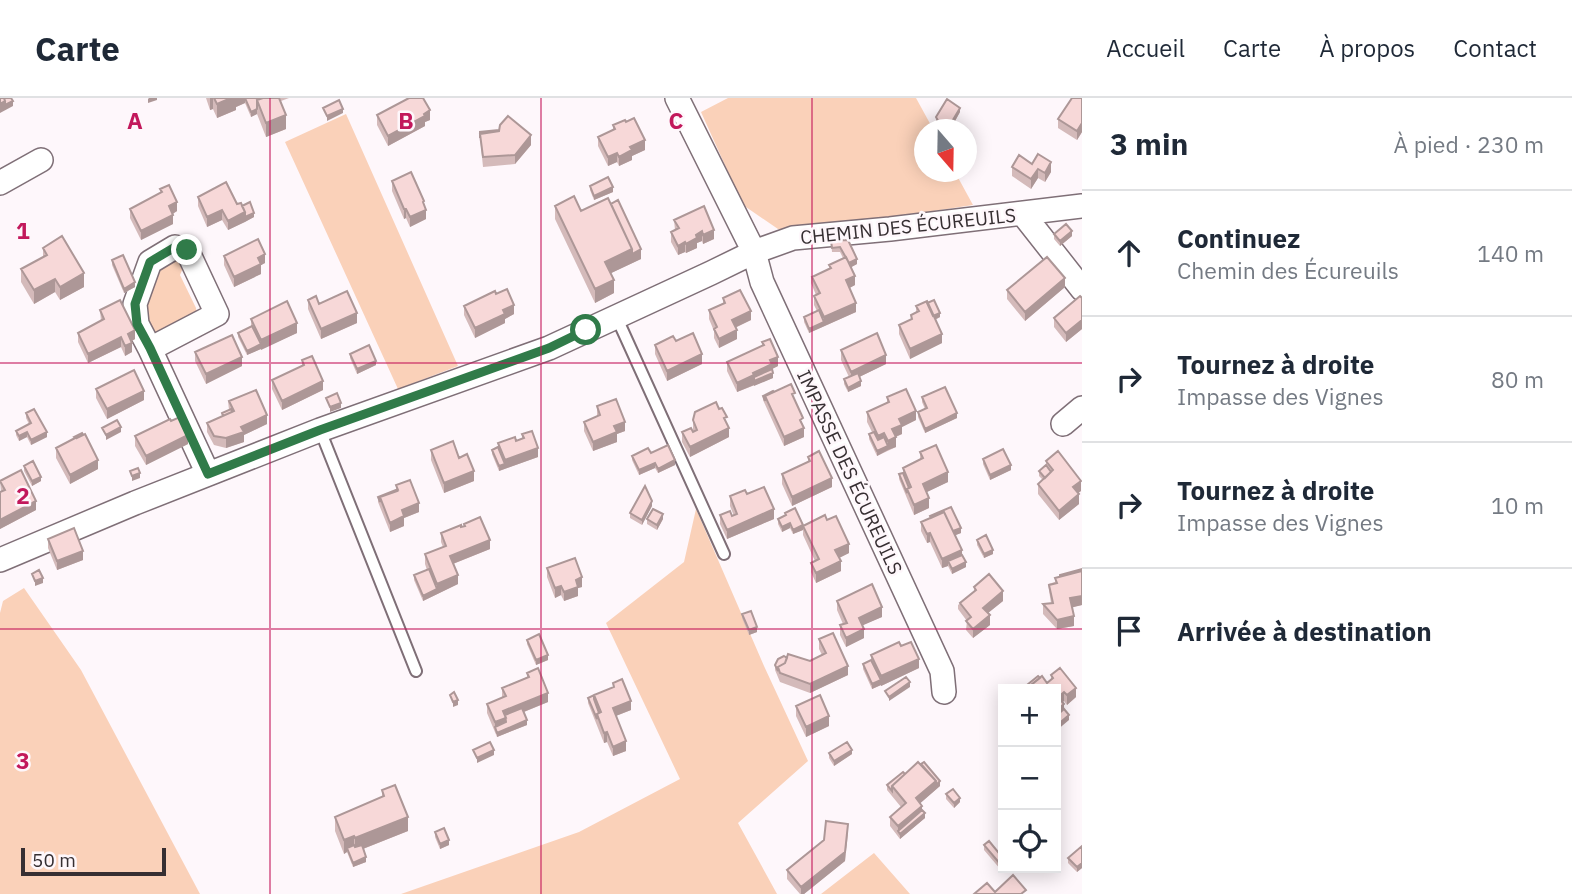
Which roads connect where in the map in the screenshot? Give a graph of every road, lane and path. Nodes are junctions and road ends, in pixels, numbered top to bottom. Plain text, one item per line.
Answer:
1 (677, 98) edge
2 (41, 160) dead end
3 (0, 183) edge
4 (1082, 206) edge
5 (1023, 214) junction
6 (754, 252) junction
7 (1082, 289) edge
8 (616, 317) junction
9 (150, 348) dead end
10 (1082, 408) edge
11 (1063, 424) dead end
12 (320, 430) junction
13 (208, 474) junction
14 (724, 554) dead end
15 (0, 560) edge
16 (416, 671) dead end
17 (944, 692) dead end

1 - 6 street, IMPASSE DES ÉCUREUILS
2 - 3 street
4 - 5 street, CHEMIN DES ÉCUREUILS
5 - 6 street, CHEMIN DES ÉCUREUILS
5 - 7 street
6 - 8 street, CHEMIN DES ÉCUREUILS
6 - 17 street, IMPASSE DES ÉCUREUILS
8 - 12 street, CHEMIN DES ÉCUREUILS
8 - 14 lane
9 - 13 street
10 - 11 street
12 - 13 street, CHEMIN DES ÉCUREUILS
12 - 16 lane
13 - 15 street, CHEMIN DES ÉCUREUILS

